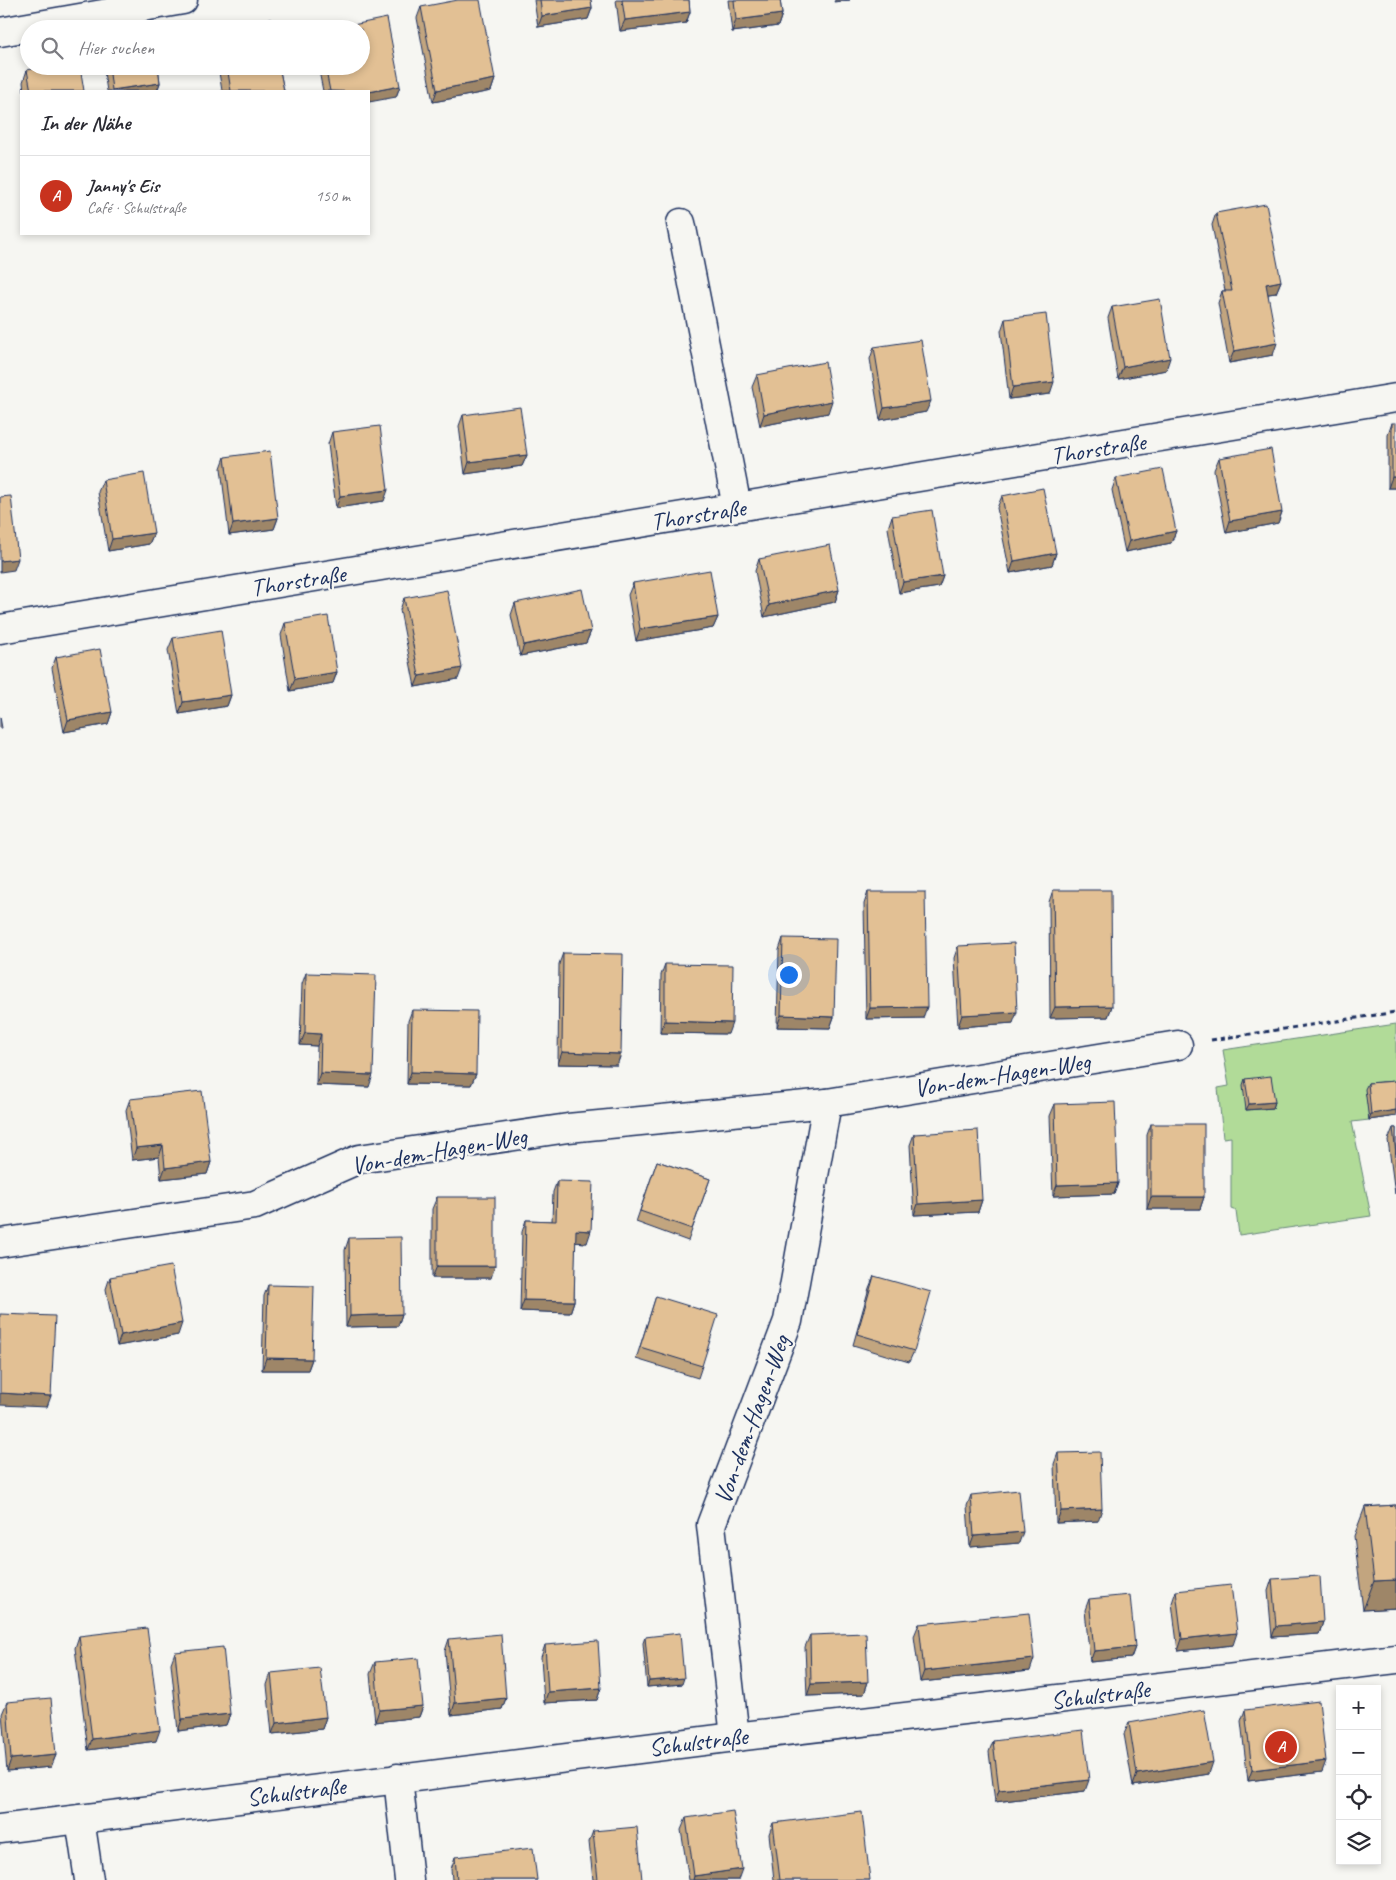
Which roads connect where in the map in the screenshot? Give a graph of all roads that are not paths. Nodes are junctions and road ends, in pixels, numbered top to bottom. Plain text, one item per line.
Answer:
1 (183, 0) edge
2 (69, 20) edge
3 (20, 29) edge
4 (0, 32) edge
5 (681, 224) dead end
6 (1396, 398) edge
7 (738, 507) junction
8 (0, 629) edge
9 (1178, 1045) road end
10 (827, 1103) junction
11 (0, 1244) edge
12 (1396, 1659) edge
13 (736, 1737) junction
14 (398, 1778) junction
15 (80, 1819) junction
16 (0, 1830) edge
17 (89, 1880) edge
18 (409, 1880) edge

1 - 2 street
3 - 4 street
5 - 7 street
6 - 7 street, Thorstraße
7 - 8 street, Thorstraße
9 - 10 street, Von-dem-Hagen-Weg
10 - 11 street, Von-dem-Hagen-Weg
10 - 13 street, Von-dem-Hagen-Weg
12 - 13 street, Schulstraße
13 - 14 street, Schulstraße
14 - 15 street, Schulstraße
14 - 18 street
15 - 16 street, Schulstraße
15 - 17 street

